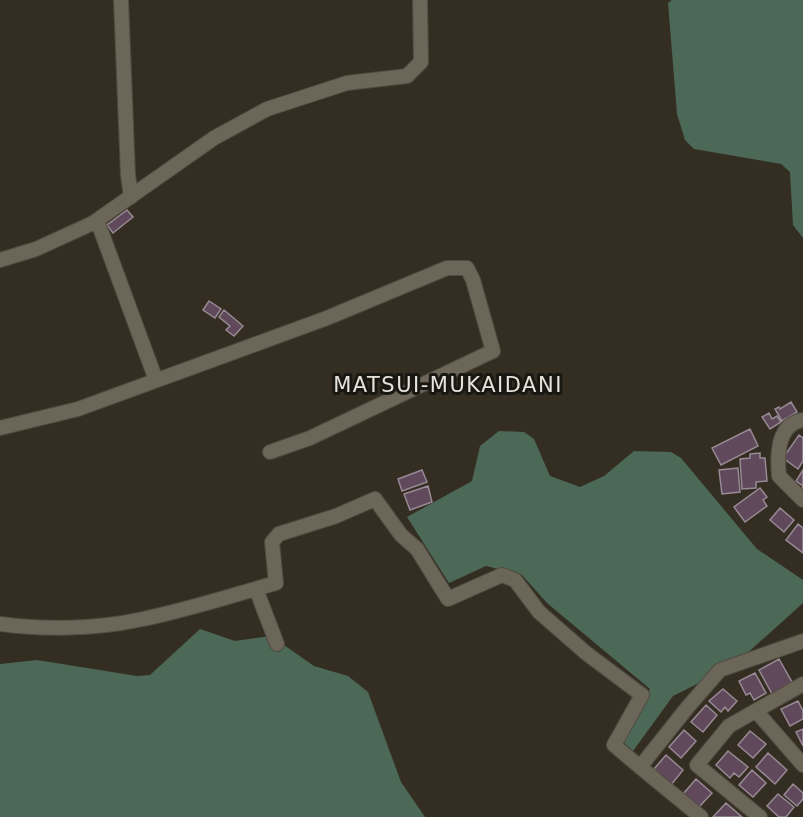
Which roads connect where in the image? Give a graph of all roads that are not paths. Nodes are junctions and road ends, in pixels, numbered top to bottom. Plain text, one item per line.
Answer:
1 (121, 0) edge
2 (420, 0) edge
3 (131, 197) junction
4 (97, 220) junction
5 (0, 260) edge
6 (156, 380) junction
7 (803, 420) edge
8 (0, 428) edge
9 (270, 452) dead end
10 (803, 500) edge
11 (256, 589) junction
12 (0, 624) edge
13 (277, 644) dead end
14 (801, 648) edge
15 (803, 684) edge
16 (756, 711) junction
17 (803, 765) edge
18 (640, 767) junction
19 (700, 817) edge
20 (760, 817) edge

1 - 3 street
2 - 3 street
3 - 4 street
4 - 5 street
4 - 6 street
6 - 8 street
6 - 9 street
7 - 10 street
11 - 12 street
11 - 13 street
11 - 18 street
14 - 18 street
15 - 16 street
16 - 17 street
16 - 20 street
18 - 19 street

